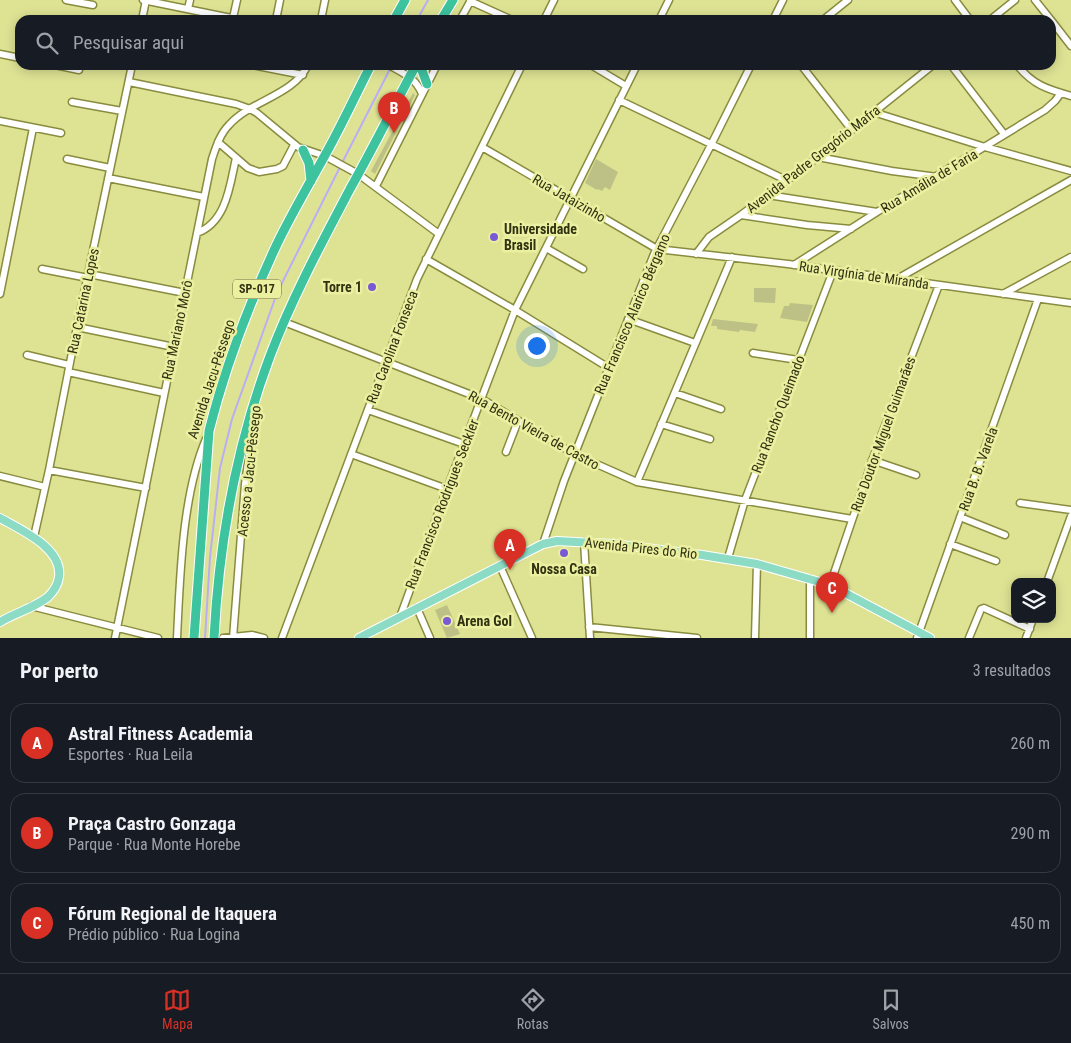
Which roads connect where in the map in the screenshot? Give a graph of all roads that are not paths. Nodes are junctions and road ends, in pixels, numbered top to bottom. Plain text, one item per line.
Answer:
1 (66, 0) edge
2 (145, 0) edge
3 (190, 0) edge
4 (237, 0) edge
5 (280, 0) edge
6 (325, 0) edge
7 (405, 0) edge
8 (453, 0) edge
9 (470, 0) edge
10 (554, 0) edge
11 (669, 0) edge
12 (783, 0) edge
13 (848, 0) edge
14 (955, 0) edge
15 (1016, 0) edge
16 (1035, 0) edge
17 (93, 6) dead end
18 (188, 9) junction
19 (143, 15) edge
20 (218, 15) edge
21 (234, 15) edge
22 (277, 15) edge
23 (322, 15) edge
24 (397, 15) edge
25 (444, 15) edge
26 (462, 15) edge
27 (502, 15) edge
28 (546, 15) edge
29 (662, 15) edge
30 (776, 15) edge
31 (829, 15) edge
32 (966, 15) edge
33 (996, 15) edge
34 (1047, 15) edge
35 (1056, 26) edge
36 (1071, 46) edge
37 (0, 54) edge
38 (15, 57) edge
39 (131, 70) edge
40 (278, 70) edge
41 (306, 70) edge
42 (369, 70) edge
43 (398, 70) edge
44 (412, 70) edge
45 (422, 70) edge
46 (434, 70) edge
47 (520, 70) edge
48 (599, 70) edge
49 (634, 70) edge
50 (748, 70) edge
51 (805, 70) edge
52 (927, 70) edge
53 (955, 70) edge
54 (1022, 70) edge
55 (303, 75) junction
56 (407, 75) junction
57 (129, 82) junction
58 (427, 84) junction
59 (626, 86) junction
60 (1061, 93) junction
61 (422, 94) junction
62 (1071, 96) edge
63 (619, 100) junction
64 (72, 102) dead end
65 (250, 109) junction
66 (122, 111) junction
67 (873, 112) junction
68 (0, 120) edge
69 (33, 128) junction
70 (851, 130) junction
71 (61, 133) dead end
72 (1004, 134) junction
73 (218, 142) junction
74 (294, 145) junction
75 (711, 145) junction
76 (482, 147) junction
77 (985, 147) junction
78 (303, 150) junction
79 (327, 157) junction
80 (818, 157) junction
81 (236, 158) junction
82 (66, 159) dead end
83 (110, 168) junction
84 (1071, 171) edge
85 (356, 173) junction
86 (937, 177) junction
87 (108, 178) junction
88 (786, 180) junction
89 (1071, 180) edge
90 (311, 181) junction
91 (376, 186) junction
92 (768, 195) junction
93 (204, 197) junction
94 (570, 198) junction
95 (877, 212) junction
96 (741, 215) junction
97 (851, 229) junction
98 (197, 233) junction
99 (439, 234) junction
100 (546, 248) junction
101 (656, 249) junction
102 (696, 254) junction
103 (732, 257) junction
104 (1071, 257) edge
105 (426, 259) junction
106 (794, 265) junction
107 (42, 269) dead end
108 (583, 269) dead end
109 (833, 271) junction
110 (88, 276) junction
111 (897, 279) junction
112 (939, 285) junction
113 (185, 293) junction
114 (0, 294) edge
115 (1003, 294) junction
116 (1038, 299) junction
117 (1071, 303) edge
118 (515, 310) junction
119 (628, 318) junction
120 (284, 322) junction
121 (77, 327) junction
122 (695, 343) junction
123 (174, 347) junction
124 (753, 353) dead end
125 (26, 355) dead end
126 (798, 360) junction
127 (386, 361) junction
128 (608, 368) junction
129 (69, 369) junction
130 (258, 392) junction
131 (164, 393) junction
132 (675, 393) junction
133 (482, 399) junction
134 (368, 410) junction
135 (721, 410) dead end
136 (518, 421) junction
137 (661, 424) junction
138 (209, 431) junction
139 (710, 439) dead end
140 (464, 444) junction
141 (506, 452) dead end
142 (352, 454) junction
143 (574, 454) junction
144 (872, 460) junction
145 (49, 470) junction
146 (916, 475) dead end
147 (0, 476) edge
148 (637, 482) junction
149 (45, 487) junction
150 (146, 488) junction
151 (447, 489) junction
152 (745, 500) junction
153 (1020, 503) dead end
154 (1071, 510) edge
155 (1071, 516) edge
156 (960, 517) junction
157 (0, 518) edge
158 (852, 519) junction
159 (1005, 535) dead end
160 (34, 537) junction
161 (584, 542) junction
162 (543, 544) junction
163 (950, 544) junction
164 (728, 558) junction
165 (996, 561) dead end
166 (756, 564) junction
167 (500, 566) junction
168 (810, 578) junction
169 (1048, 578) edge
170 (830, 585) junction
171 (31, 606) junction
172 (417, 608) junction
173 (400, 617) junction
174 (195, 619) junction
175 (0, 622) edge
176 (1032, 623) edge
177 (589, 627) junction
178 (117, 628) junction
179 (1030, 629) junction
180 (638, 635) edge
181 (918, 635) edge
182 (233, 637) edge
183 (115, 638) edge
184 (158, 638) edge
185 (177, 638) edge
186 (189, 638) edge
187 (194, 638) edge
188 (214, 638) edge
189 (223, 638) edge
190 (264, 638) edge
191 (282, 638) edge
192 (359, 638) edge
193 (430, 638) edge
194 (532, 638) edge
195 (590, 638) edge
196 (697, 638) edge
197 (755, 638) edge
198 (810, 638) edge
199 (930, 638) edge
200 (969, 638) edge
201 (1026, 638) edge

1 - 17 street
2 - 18 street
2 - 19 street
3 - 18 street
4 - 21 street
5 - 22 street
6 - 23 street
7 - 24 highway
8 - 25 highway
9 - 26 street
9 - 27 street
10 - 28 street
11 - 29 street
12 - 30 street
13 - 31 street
14 - 32 street
15 - 33 street
16 - 34 street
18 - 20 street
35 - 36 street
37 - 38 street
39 - 57 street, Rua Catarina Lopes
40 - 55 street
41 - 55 street, Rua Mariano Morô
42 - 79 highway, Avenida Jacu-Pêssego / SP-017
43 - 56 street
44 - 56 highway, SP-017
45 - 58 highway
46 - 58 street
47 - 76 street, Rua Carolina Fonseca
48 - 59 street
49 - 59 street, Rua Francisco Rodrigues Seckler
50 - 75 street, Rua Francisco Alarico Bérgamo
51 - 70 street
52 - 67 street, Avenida Padre Gregório Mafra
53 - 72 street
54 - 60 street
55 - 65 street, Rua Mariano Morô
56 - 61 street
56 - 85 highway, SP-017
57 - 65 street
57 - 66 street, Rua Catarina Lopes
58 - 61 street
59 - 63 street, Rua Francisco Rodrigues Seckler
60 - 62 street
60 - 72 street, Rua Amália de Faria
61 - 91 street
63 - 75 street
63 - 94 street, Rua Francisco Rodrigues Seckler
64 - 66 street
65 - 73 street, Rua Mariano Morô
65 - 74 street
66 - 83 street, Rua Catarina Lopes
67 - 70 street, Avenida Padre Gregório Mafra
67 - 77 street
68 - 69 street
69 - 71 street
69 - 114 street
70 - 80 street, Avenida Padre Gregório Mafra
72 - 77 street, Rua Amália de Faria
73 - 81 street
73 - 93 street, Rua Mariano Morô
74 - 78 street
74 - 81 street
75 - 88 street
75 - 101 street, Rua Francisco Alarico Bérgamo
76 - 94 street, Rua Jataizinho
76 - 99 street, Rua Carolina Fonseca
77 - 84 street
77 - 86 street, Rua Amália de Faria
78 - 79 street
78 - 90 highway
79 - 85 street
79 - 90 highway, Avenida Jacu-Pêssego / SP-017
80 - 86 street
80 - 88 street, Avenida Padre Gregório Mafra
81 - 98 street
82 - 83 street
83 - 87 street, Rua Catarina Lopes
85 - 91 street
85 - 120 highway, SP-017
86 - 95 street, Rua Amália de Faria
87 - 93 street
87 - 110 street, Rua Catarina Lopes
88 - 92 street, Avenida Padre Gregório Mafra
89 - 111 street
90 - 138 highway, Avenida Jacu-Pêssego / SP-017
91 - 99 street
92 - 95 street
92 - 96 street, Avenida Padre Gregório Mafra
93 - 98 street, Rua Mariano Morô
94 - 100 street, Rua Francisco Rodrigues Seckler
94 - 101 street, Rua Jataizinho
95 - 97 street, Rua Amália de Faria
96 - 97 street
96 - 102 street, Avenida Padre Gregório Mafra
97 - 106 street, Rua Amália de Faria
98 - 113 street, Rua Mariano Morô
99 - 105 street, Rua Carolina Fonseca
100 - 108 street
100 - 118 street, Rua Francisco Rodrigues Seckler
101 - 102 street, Rua Virgínia de Miranda
101 - 119 street, Rua Francisco Alarico Bérgamo
102 - 103 street, Rua Virgínia de Miranda
103 - 106 street, Rua Virgínia de Miranda
103 - 122 street
104 - 115 street
105 - 118 street
105 - 127 street, Rua Carolina Fonseca
106 - 109 street, Rua Virgínia de Miranda
107 - 110 street
109 - 111 street, Rua Virgínia de Miranda
109 - 126 street, Rua Rancho Queimado
110 - 113 street
110 - 121 street, Rua Catarina Lopes
111 - 112 street, Rua Virgínia de Miranda
112 - 115 street, Rua Virgínia de Miranda
112 - 144 street, Rua Doutor Miguel Guimarães
113 - 123 street, Rua Mariano Morô
115 - 116 street, Rua Virgínia de Miranda
116 - 117 street, Rua Virgínia de Miranda
116 - 156 street, Rua B. B. Varela
118 - 128 street
118 - 133 street, Rua Francisco Rodrigues Seckler
119 - 122 street
119 - 128 street, Rua Francisco Alarico Bérgamo
120 - 127 street, Rua Bento Vieira de Castro
120 - 130 highway, SP-017
121 - 123 street
121 - 129 street, Rua Catarina Lopes
122 - 132 street
123 - 131 street, Rua Mariano Morô
124 - 126 street
125 - 129 street
126 - 152 street, Rua Rancho Queimado
127 - 133 street, Rua Bento Vieira de Castro
127 - 134 street, Rua Carolina Fonseca
128 - 143 street, Rua Francisco Alarico Bérgamo
129 - 131 street
129 - 145 street, Rua Catarina Lopes
130 - 182 street, Acesso a Jacu-Pêssego
130 - 188 highway, SP-017
131 - 150 street, Rua Mariano Morô
132 - 135 street
132 - 137 street
133 - 136 street, Rua Bento Vieira de Castro
133 - 140 street, Rua Francisco Rodrigues Seckler
134 - 140 street
134 - 142 street, Rua Carolina Fonseca
136 - 141 street
136 - 143 street, Rua Bento Vieira de Castro
137 - 139 street
137 - 148 street
138 - 174 highway, SP-017
138 - 185 street, Avenida Jacu-Pêssego
140 - 151 street, Rua Francisco Rodrigues Seckler
142 - 151 street
142 - 191 street, Rua Carolina Fonseca
143 - 148 street, Rua Bento Vieira de Castro
143 - 162 street, Rua Francisco Alarico Bérgamo
144 - 146 street
144 - 158 street, Rua Doutor Miguel Guimarães
145 - 149 street, Rua Catarina Lopes
145 - 150 street
147 - 149 street
148 - 152 street, Rua Bento Vieira de Castro
149 - 160 street, Rua Catarina Lopes
150 - 178 street, Rua Mariano Morô
151 - 173 street, Rua Francisco Rodrigues Seckler
152 - 158 street, Rua Bento Vieira de Castro
152 - 164 street, Rua Rancho Queimado
153 - 154 street
155 - 169 street
156 - 159 street
156 - 163 street, Rua B. B. Varela
157 - 160 main road
158 - 170 street, Rua Doutor Miguel Guimarães
160 - 171 main road
161 - 162 main road, Avenida Pires do Rio
161 - 164 main road, Avenida Pires do Rio
161 - 177 street
162 - 167 main road, Avenida Pires do Rio
163 - 165 street
163 - 181 street, Rua B. B. Varela
164 - 166 main road, Avenida Pires do Rio
166 - 168 main road, Avenida Pires do Rio
166 - 197 street
167 - 172 main road, Avenida Pires do Rio
167 - 194 street
168 - 170 main road, Avenida Pires do Rio
168 - 198 street
170 - 181 main road, Avenida Pires do Rio
171 - 175 main road
171 - 178 street
172 - 173 main road, Avenida Pires do Rio
172 - 193 street
173 - 192 main road, Avenida Pires do Rio
174 - 186 highway
174 - 187 highway, SP-017
176 - 179 street
177 - 180 street
177 - 195 street
178 - 183 street, Rua Mariano Morô
178 - 184 street
179 - 200 street
179 - 201 street
180 - 196 street
181 - 199 main road, Avenida Pires do Rio
182 - 189 street
182 - 190 street

